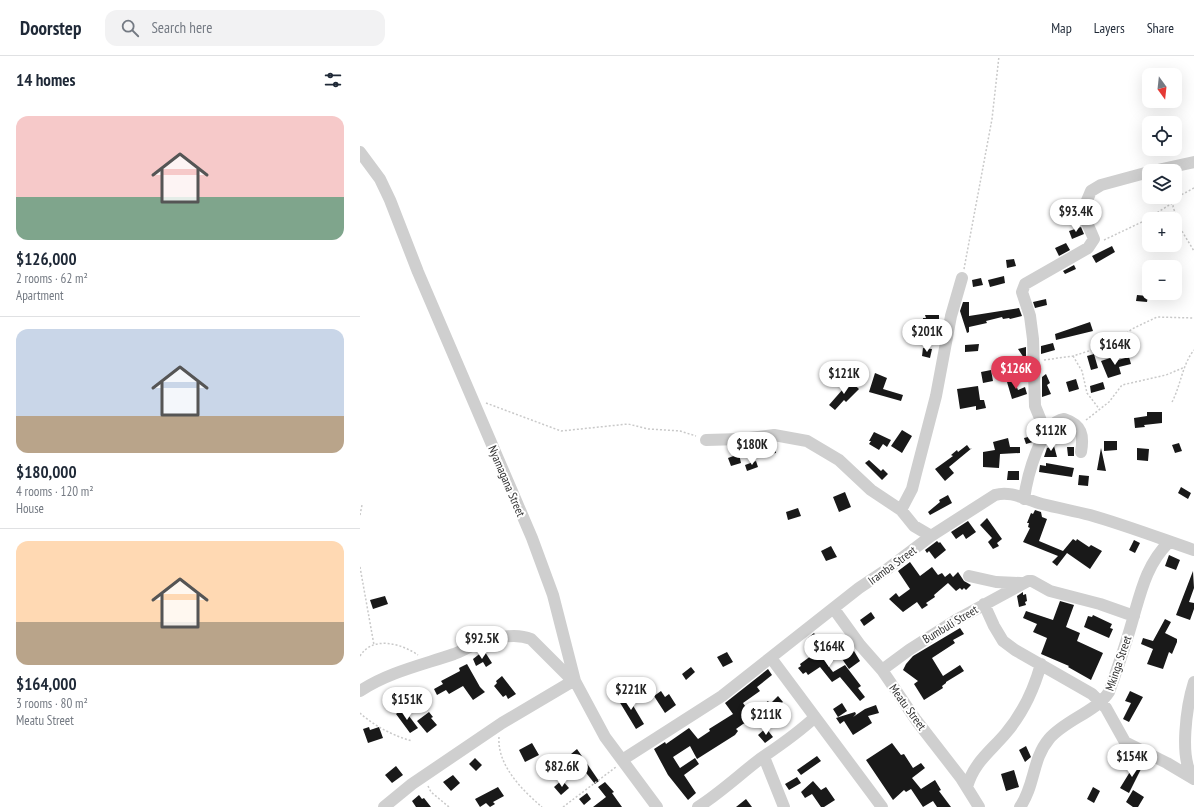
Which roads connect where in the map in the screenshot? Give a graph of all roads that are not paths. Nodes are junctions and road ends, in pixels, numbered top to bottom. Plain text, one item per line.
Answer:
1 (360, 152) edge
2 (1194, 162) edge
3 (1182, 165) edge
4 (1142, 174) edge
5 (962, 278) road end
6 (1046, 433) junction
7 (706, 440) road end
8 (1081, 452) dead end
9 (1024, 499) junction
10 (901, 510) junction
11 (931, 536) junction
12 (1170, 542) junction
13 (1194, 550) edge
14 (969, 576) dead end
15 (1022, 583) junction
16 (984, 604) junction
17 (834, 609) junction
18 (1134, 616) junction
19 (771, 658) junction
20 (1041, 664) junction
21 (882, 670) junction
22 (574, 681) junction
23 (1194, 682) edge
24 (360, 691) edge
25 (1101, 701) junction
26 (814, 718) junction
27 (764, 757) junction
28 (622, 760) junction
29 (1194, 779) edge
30 (967, 787) junction
31 (384, 807) edge
32 (657, 807) edge
33 (698, 807) edge
34 (784, 807) edge
35 (882, 807) edge
36 (979, 807) edge
37 (1020, 807) edge

1 - 22 street, Nyamagana Street
2 - 3 street
4 - 6 street
5 - 10 street
6 - 8 street
6 - 9 street
7 - 10 street
9 - 11 street, Iramba Street
9 - 12 street, Iramba Street
10 - 11 street
11 - 17 street, Iramba Street
12 - 13 street, Iramba Street
12 - 18 street, Mkinga Street
14 - 15 street
15 - 16 street, Bumbuli Street
15 - 18 street
16 - 20 street
16 - 21 street, Bumbuli Street
17 - 19 street, Iramba Street
17 - 21 street, Meatu Street
18 - 25 street, Mkinga Street
19 - 26 street
19 - 28 street, Iramba Street
20 - 25 street
20 - 30 street
21 - 30 street, Meatu Street
22 - 24 street
22 - 28 street, Nyamagana Street
22 - 31 street
23 - 29 street
25 - 29 street
25 - 37 street, Mkinga Street
26 - 27 street
26 - 35 street
27 - 33 street
27 - 34 street
28 - 32 street, Nyamagana Street
30 - 36 street, Meatu Street

